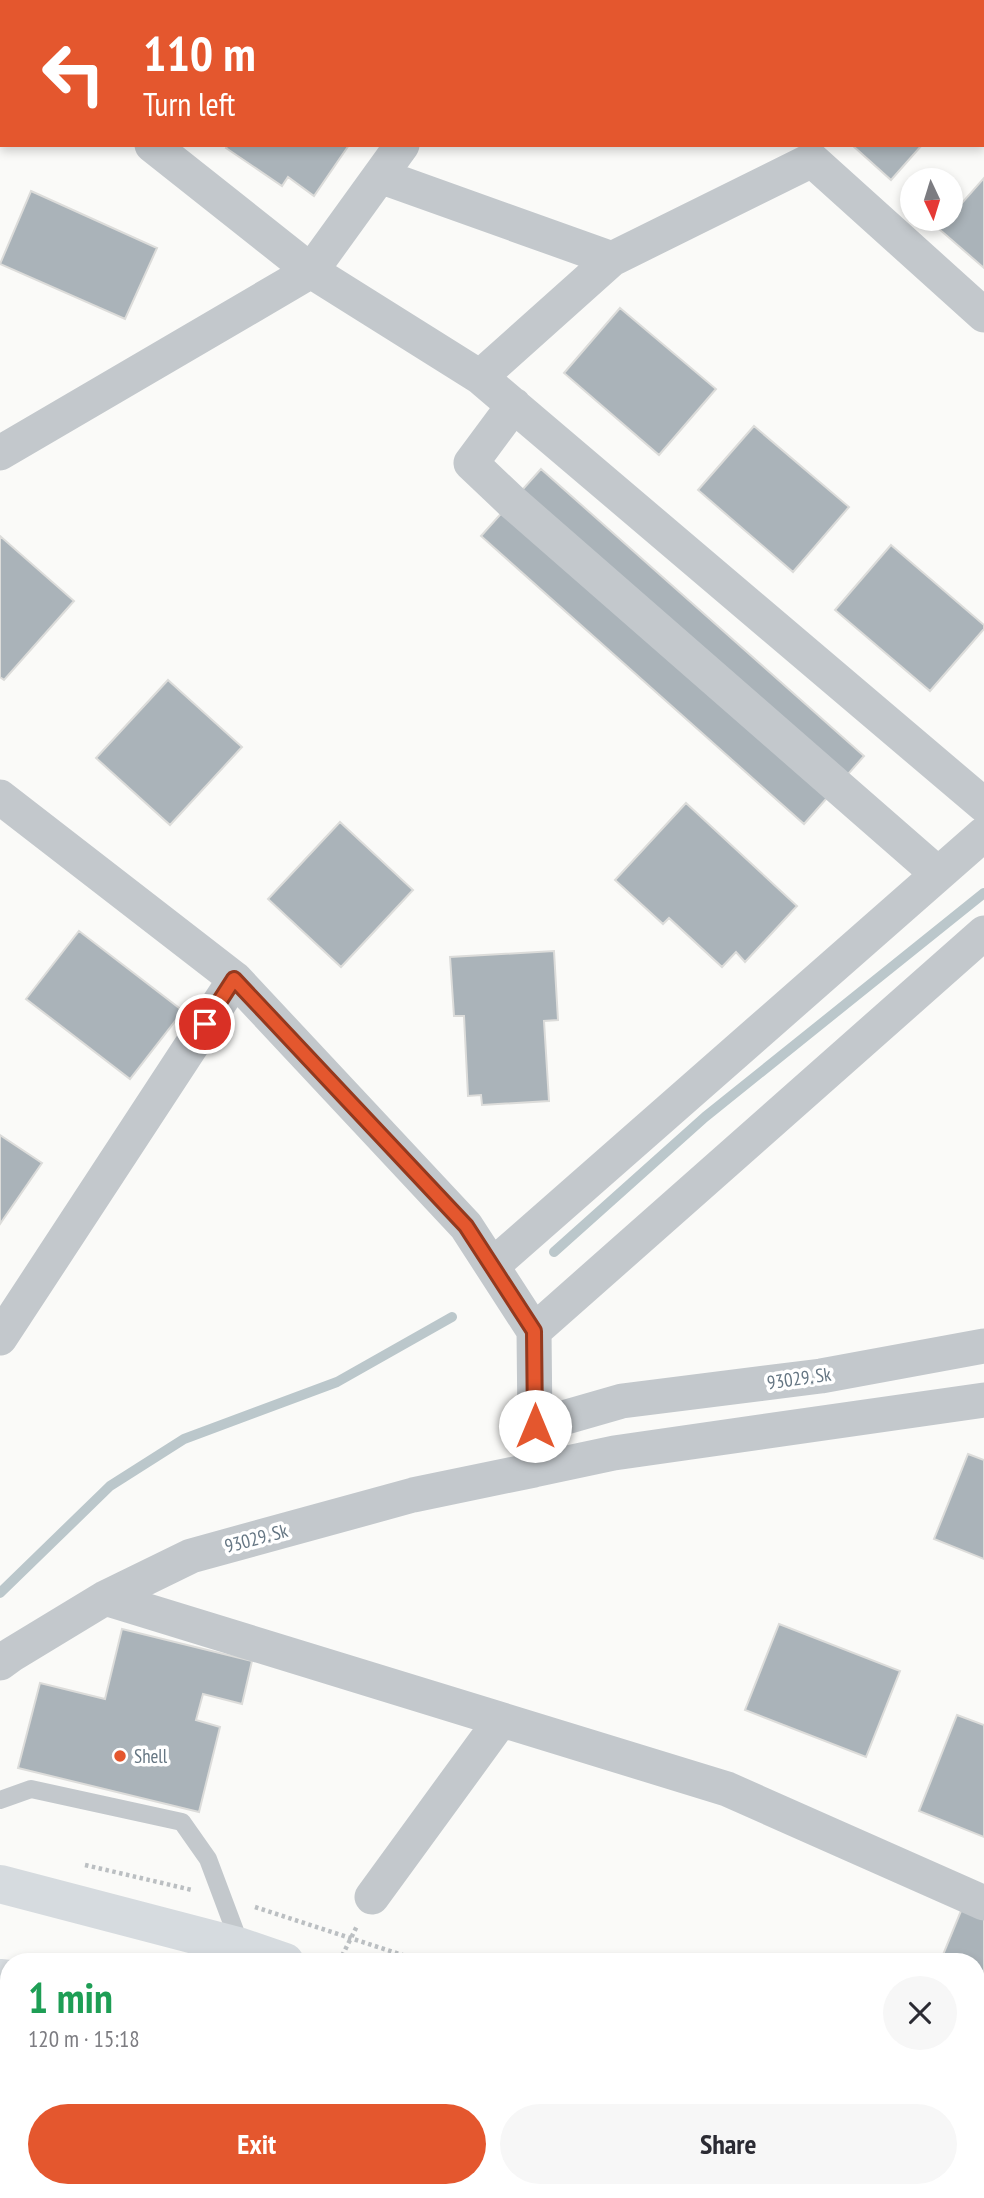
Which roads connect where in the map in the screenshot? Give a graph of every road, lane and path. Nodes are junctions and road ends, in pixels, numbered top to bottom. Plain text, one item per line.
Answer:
1 (155, 147) edge
2 (401, 147) edge
3 (380, 176) junction
4 (612, 259) junction
5 (311, 271) junction
6 (984, 315) edge
7 (480, 377) junction
8 (514, 405) junction
9 (0, 453) edge
10 (0, 797) edge
11 (984, 805) edge
12 (984, 834) edge
13 (938, 874) junction
14 (984, 933) edge
15 (234, 979) junction
16 (492, 1266) junction
17 (534, 1331) junction
18 (0, 1338) edge
19 (984, 1346) edge
20 (821, 1376) junction
21 (984, 1400) edge
22 (827, 1422) junction
23 (535, 1426) junction
24 (534, 1470) junction
25 (105, 1598) junction
26 (0, 1664) edge
27 (501, 1720) junction
28 (0, 1800) edge
29 (0, 1884) edge
30 (372, 1897) dead end
31 (984, 1903) edge
32 (241, 1947) junction
33 (259, 1953) edge

1 - 5 street
2 - 3 street
3 - 4 street
3 - 5 street
4 - 6 street
4 - 7 street
5 - 7 street
5 - 9 street
7 - 8 street
8 - 11 street
8 - 13 street
10 - 15 street
12 - 13 street
13 - 16 street
14 - 17 street
15 - 16 street
15 - 18 street
16 - 17 street
17 - 23 street
19 - 20 street, 93029. Sk
20 - 22 street
20 - 23 street, 93029. Sk
21 - 22 street, 93029. Sk
22 - 24 street, 93029. Sk
23 - 24 street
24 - 25 street, 93029. Sk
25 - 26 street, 93029. Sk
25 - 27 street
27 - 30 street
27 - 31 street
28 - 32 lane
29 - 32 main road
32 - 33 main road

